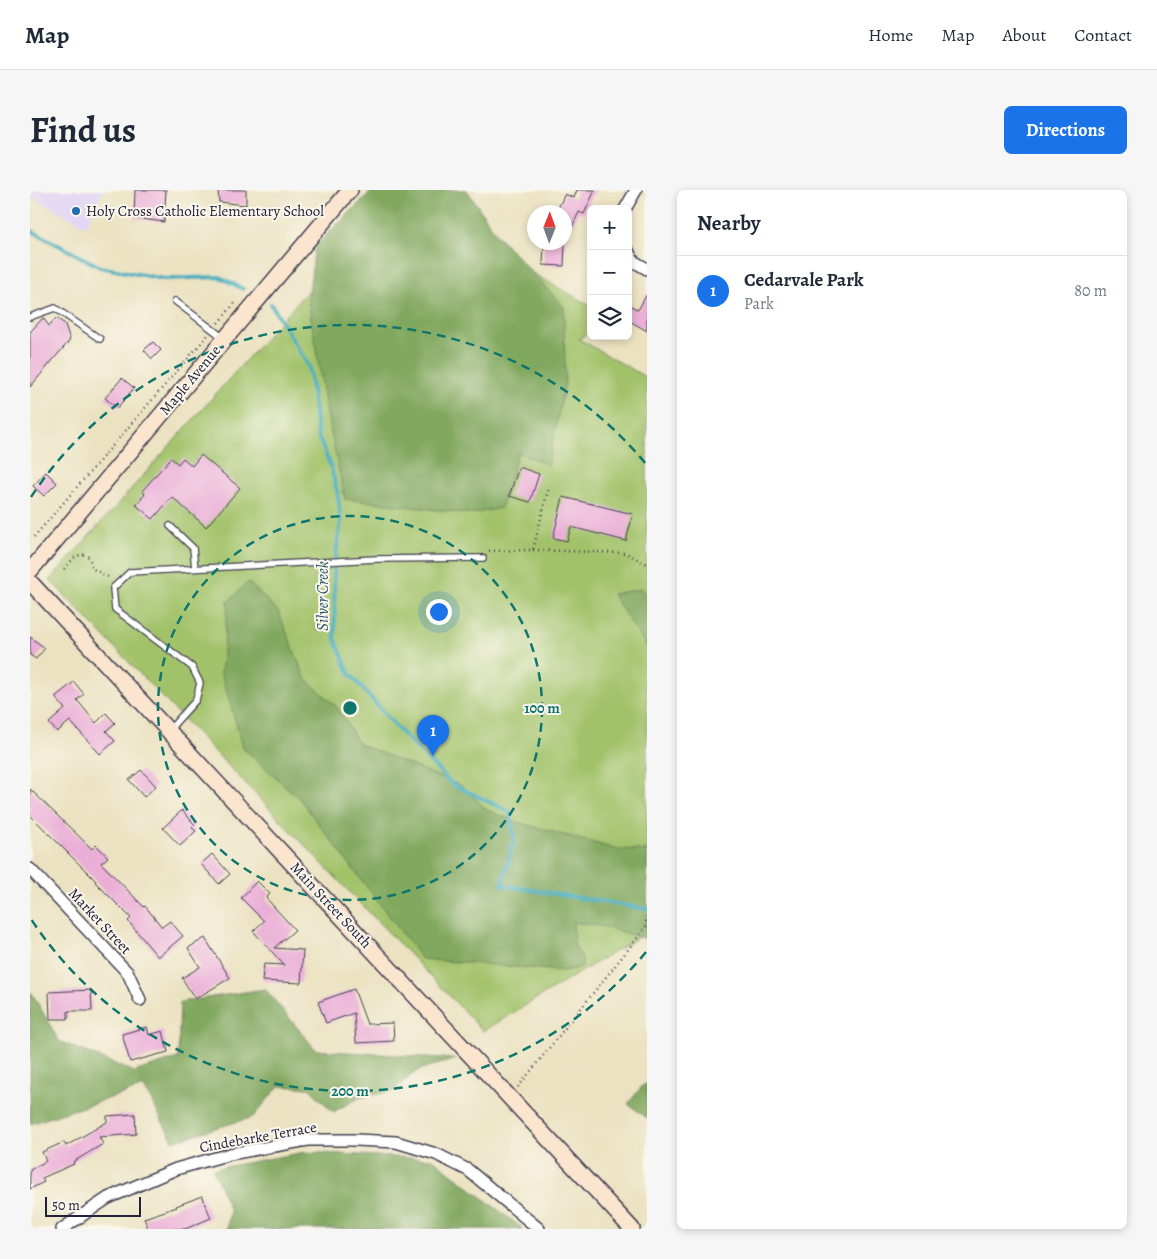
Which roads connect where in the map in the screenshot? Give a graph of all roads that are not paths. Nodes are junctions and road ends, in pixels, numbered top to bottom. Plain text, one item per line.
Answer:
1 (350, 190) edge
2 (636, 190) edge
3 (627, 205) edge
4 (632, 259) edge
5 (647, 268) edge
6 (174, 301) dead end
7 (30, 317) edge
8 (100, 339) dead end
9 (225, 339) junction
10 (170, 526) dead end
11 (483, 554) road end
12 (195, 568) junction
13 (30, 571) edge
14 (30, 582) edge
15 (169, 731) junction
16 (30, 869) edge
17 (140, 1000) dead end
18 (62, 1229) edge
19 (539, 1229) edge
20 (632, 1229) edge

1 - 9 street, Maple Avenue
2 - 3 street
4 - 5 street
6 - 9 lane
7 - 8 lane
9 - 13 street, Maple Avenue
10 - 12 lane
11 - 12 lane
12 - 15 lane
14 - 15 street, Main Street South
15 - 20 street, Main Street South
16 - 17 street, Market Street
18 - 19 street, Cindebarke Terrace

